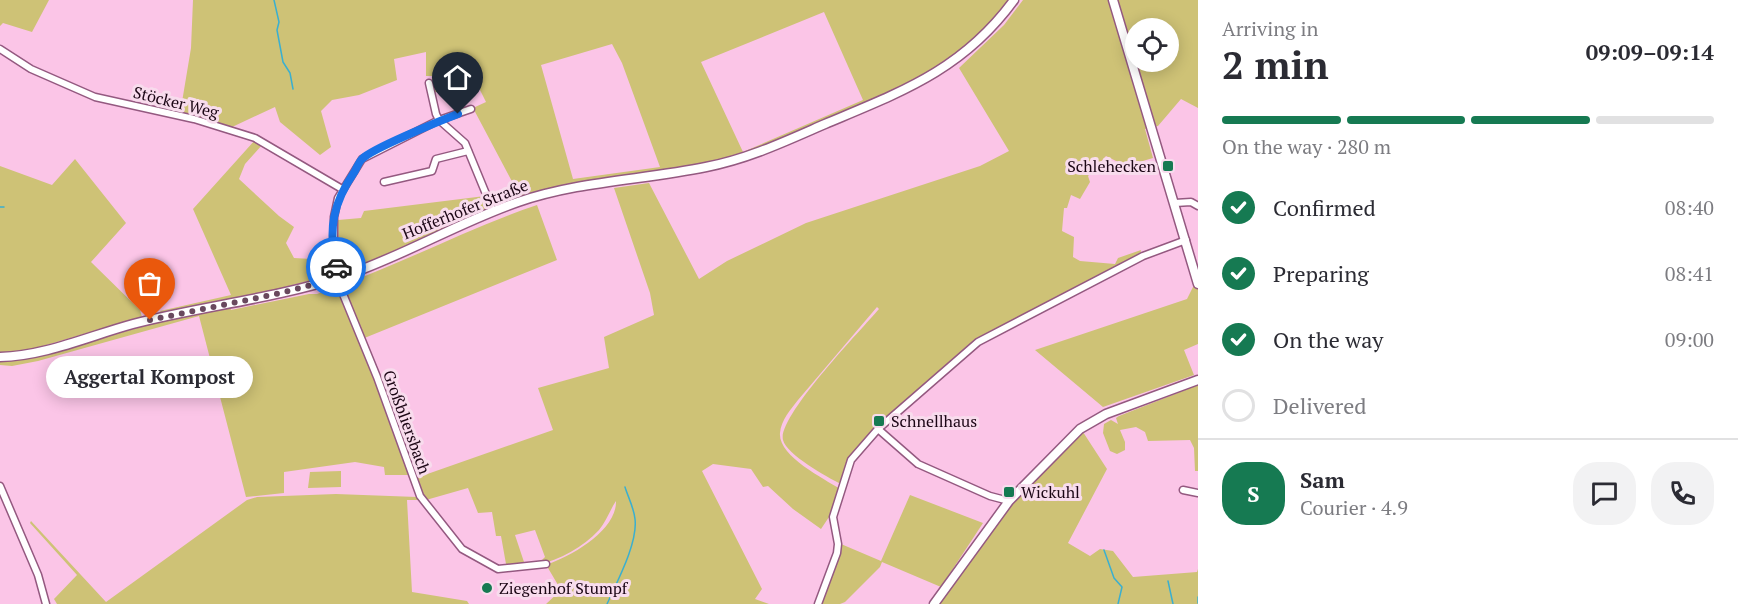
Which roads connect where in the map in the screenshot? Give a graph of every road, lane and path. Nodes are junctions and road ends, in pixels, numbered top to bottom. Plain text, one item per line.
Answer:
1 (1014, 0) edge
2 (1113, 0) edge
3 (0, 49) edge
4 (429, 83) dead end
5 (471, 109) dead end
6 (439, 120) junction
7 (468, 151) junction
8 (384, 182) dead end
9 (342, 189) junction
10 (1175, 203) junction
11 (1198, 206) edge
12 (493, 211) junction
13 (1186, 240) junction
14 (338, 278) junction
15 (1198, 284) edge
16 (0, 357) edge
17 (1198, 380) edge
18 (878, 429) junction
19 (0, 486) edge
20 (1183, 490) dead end
21 (1198, 493) edge
22 (1010, 501) junction
23 (546, 564) dead end
24 (46, 604) edge
25 (818, 604) edge
26 (934, 604) edge

1 - 12 street, Hofferhofer Straße
2 - 10 street
3 - 9 street, Stöcker Weg
4 - 6 street
5 - 6 street, Großbliersbach
6 - 7 street
6 - 9 street, Großbliersbach
7 - 8 street
7 - 12 street
9 - 14 street, Großbliersbach
10 - 11 street
10 - 13 street
12 - 14 street, Hofferhofer Straße
13 - 15 street
13 - 18 street
14 - 16 street, Hofferhofer Straße
14 - 23 street, Großbliersbach
17 - 22 street
18 - 22 street
18 - 25 street
19 - 24 street
20 - 21 street
22 - 26 street

